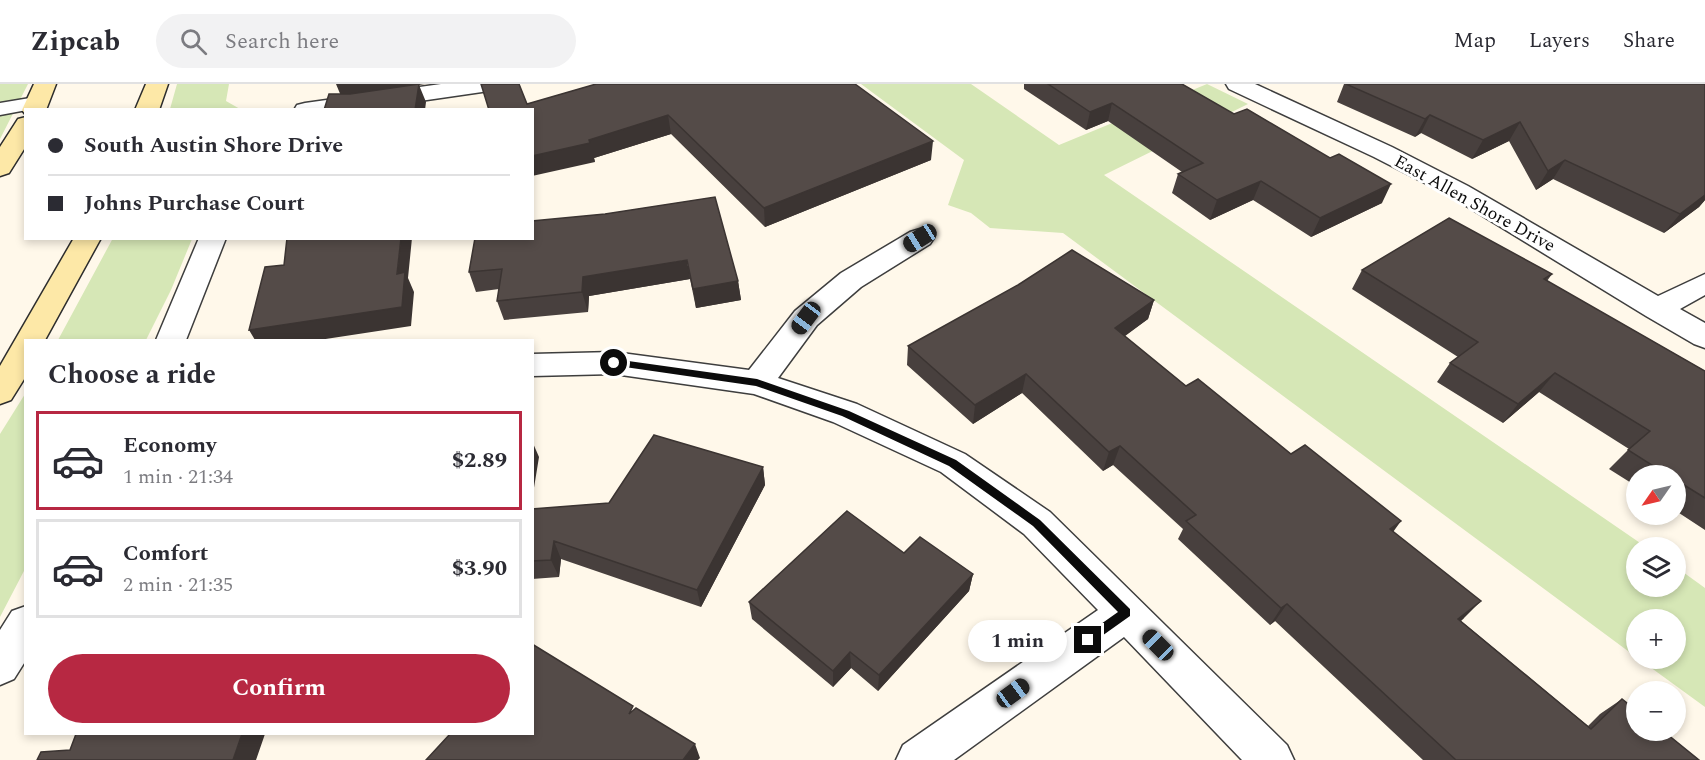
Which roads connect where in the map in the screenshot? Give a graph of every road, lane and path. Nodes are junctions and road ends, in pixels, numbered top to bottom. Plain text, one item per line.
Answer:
1 (157, 84) edge
2 (489, 84) edge
3 (1243, 85) edge
4 (35, 105) edge
5 (148, 108) edge
6 (319, 108) edge
7 (0, 109) edge
8 (24, 125) edge
9 (0, 168) edge
10 (920, 238) dead end
11 (87, 240) edge
12 (212, 240) edge
13 (1705, 283) edge
14 (1656, 309) junction
15 (1705, 337) edge
16 (31, 339) edge
17 (171, 339) edge
18 (24, 352) edge
19 (534, 365) edge
20 (757, 383) junction
21 (0, 392) edge
22 (1126, 613) junction
23 (24, 626) edge
24 (0, 666) edge
25 (918, 760) edge
26 (1272, 760) edge

1 - 5 main road
2 - 6 street
3 - 14 street, East Allen Shore Drive
4 - 7 lane
8 - 9 main road
10 - 20 street
11 - 16 main road
12 - 17 street
13 - 14 street
14 - 15 street, East Allen Shore Drive
18 - 21 main road
19 - 20 street
20 - 22 street
22 - 25 street
22 - 26 street
23 - 24 street

